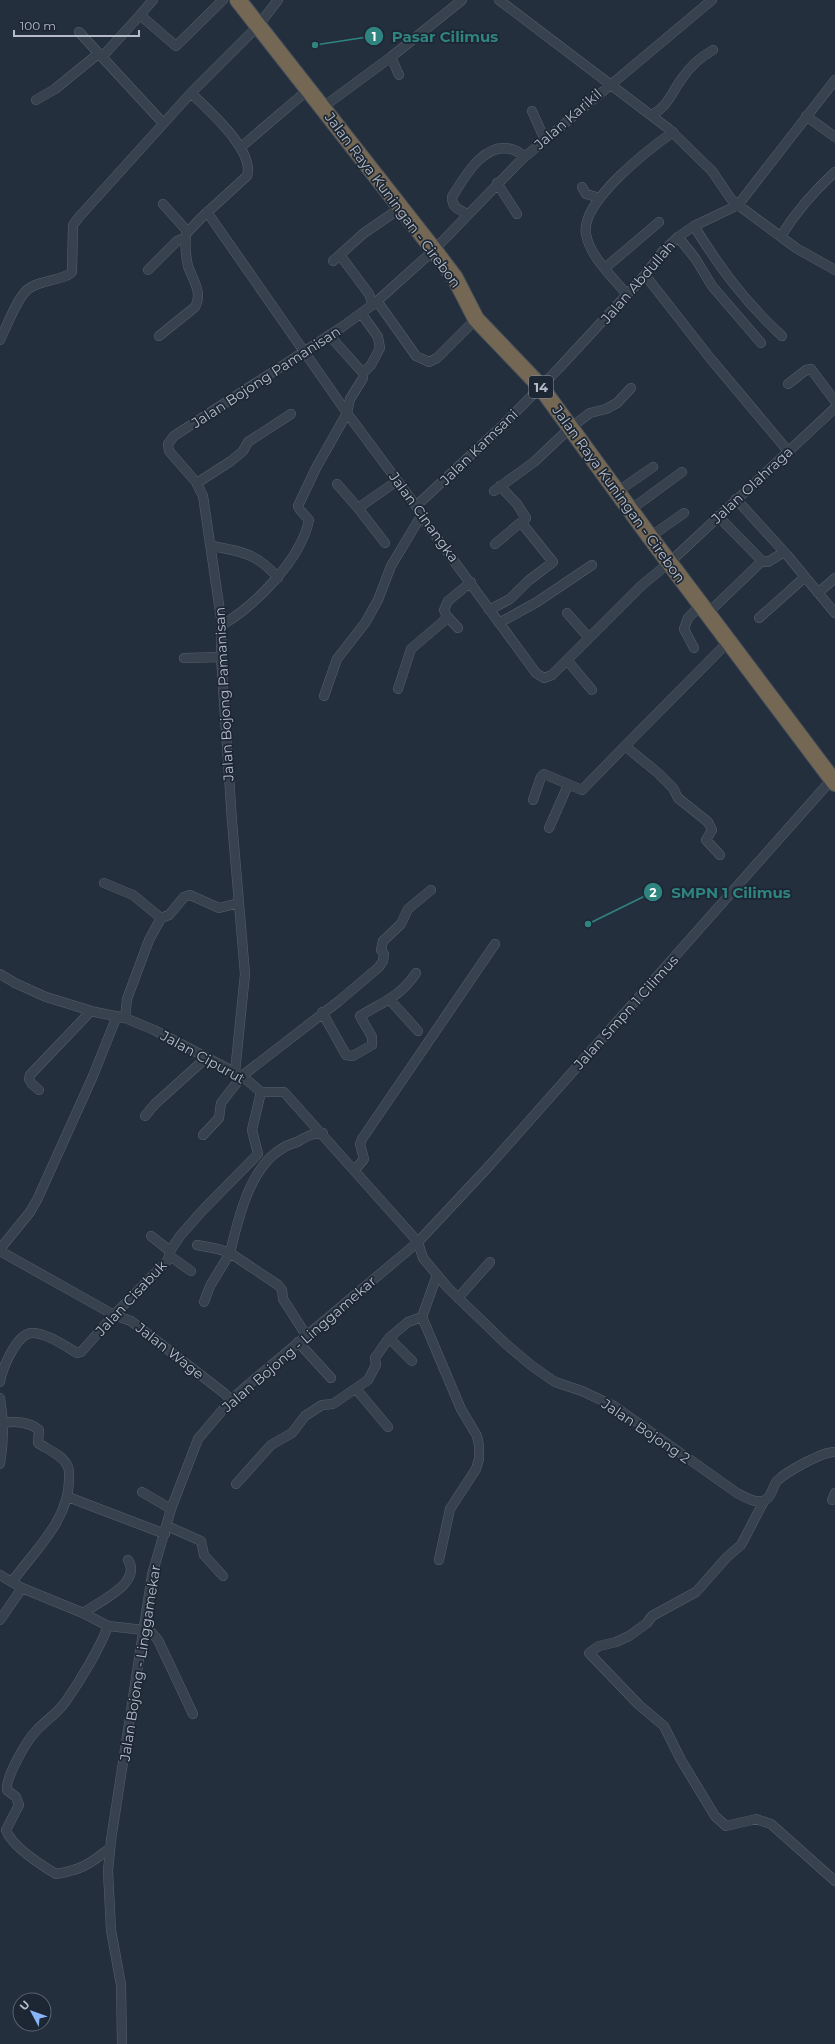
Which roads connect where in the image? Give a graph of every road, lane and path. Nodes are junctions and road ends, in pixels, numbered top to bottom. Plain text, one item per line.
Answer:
1 (153, 0) edge
2 (223, 0) edge
3 (238, 0) edge
4 (278, 0) edge
5 (462, 0) edge
6 (499, 0) edge
7 (712, 0) edge
8 (140, 15) junction
9 (258, 26) junction
10 (80, 32) dead end
11 (713, 50) dead end
12 (100, 56) junction
13 (391, 57) junction
14 (399, 75) dead end
15 (835, 80) edge
16 (609, 84) junction
17 (309, 89) junction
18 (191, 93) junction
19 (36, 100) dead end
20 (323, 107) junction
21 (532, 112) dead end
22 (652, 115) junction
23 (806, 116) junction
24 (163, 122) junction
25 (673, 132) junction
26 (835, 137) edge
27 (545, 140) junction
28 (241, 147) junction
29 (525, 156) junction
30 (835, 172) edge
31 (497, 183) junction
32 (582, 187) dead end
33 (600, 198) junction
34 (163, 204) dead end
35 (738, 205) junction
36 (402, 207) junction
37 (207, 212) junction
38 (468, 214) junction
39 (517, 214) dead end
40 (658, 222) dead end
41 (694, 226) junction
42 (187, 234) junction
43 (781, 236) junction
44 (678, 237) junction
45 (434, 250) junction
46 (605, 268) junction
47 (148, 270) dead end
48 (835, 270) edge
49 (646, 275) junction
50 (627, 295) junction
51 (375, 303) junction
52 (361, 313) junction
53 (476, 320) junction
54 (329, 335) junction
55 (159, 336) dead end
56 (782, 336) dead end
57 (0, 340) edge
58 (761, 343) dead end
59 (305, 350) junction
60 (363, 373) junction
61 (788, 384) dead end
62 (540, 386) junction
63 (631, 388) dead end
64 (835, 401) edge
65 (835, 408) edge
66 (347, 413) junction
67 (291, 414) dead end
68 (570, 428) junction
69 (788, 451) junction
70 (653, 467) dead end
71 (682, 472) dead end
72 (397, 480) junction
73 (197, 483) junction
74 (337, 484) dead end
75 (617, 492) junction
76 (736, 499) junction
77 (416, 506) junction
78 (358, 508) junction
79 (630, 510) junction
80 (684, 513) dead end
81 (422, 516) junction
82 (718, 516) junction
83 (526, 518) junction
84 (650, 537) junction
85 (385, 543) dead end
86 (495, 544) dead end
87 (212, 546) junction
88 (784, 552) junction
89 (762, 561) junction
90 (670, 562) junction
91 (592, 565) dead end
92 (805, 577) junction
93 (278, 578) junction
94 (835, 578) edge
95 (471, 582) junction
96 (818, 593) junction
97 (704, 609) junction
98 (489, 610) junction
99 (835, 613) edge
100 (567, 614) dead end
101 (447, 616) junction
102 (759, 618) dead end
103 (499, 623) junction
104 (222, 624) junction
105 (458, 628) dead end
106 (589, 638) junction
107 (729, 641) junction
108 (694, 648) dead end
109 (221, 657) junction
110 (184, 658) dead end
111 (567, 660) junction
112 (398, 689) dead end
113 (592, 690) dead end
114 (324, 696) dead end
115 (625, 746) junction
116 (834, 781) edge
117 (568, 784) junction
118 (533, 800) dead end
119 (549, 828) dead end
120 (720, 855) dead end
121 (104, 883) dead end
122 (432, 890) dead end
123 (239, 903) junction
124 (161, 918) junction
125 (495, 944) dead end
126 (416, 973) dead end
127 (0, 974) edge
128 (390, 1000) junction
129 (91, 1011) junction
130 (322, 1012) junction
131 (121, 1017) junction
132 (418, 1031) dead end
133 (206, 1058) junction
134 (238, 1074) junction
135 (39, 1090) dead end
136 (261, 1092) junction
137 (145, 1116) dead end
138 (323, 1133) junction
139 (203, 1135) dead end
140 (355, 1170) junction
141 (151, 1236) dead end
142 (418, 1242) junction
143 (197, 1245) dead end
144 (0, 1250) edge
145 (170, 1253) junction
146 (230, 1253) junction
147 (490, 1262) dead end
148 (191, 1271) dead end
149 (437, 1275) junction
150 (458, 1298) junction
151 (204, 1302) dead end
152 (114, 1315) junction
153 (422, 1317) junction
154 (306, 1335) junction
155 (389, 1338) junction
156 (298, 1342) junction
157 (412, 1361) dead end
158 (331, 1378) dead end
159 (0, 1382) edge
160 (356, 1389) junction
161 (0, 1398) edge
162 (231, 1400) junction
163 (4, 1423) junction
164 (388, 1427) dead end
165 (2, 1448) edge
166 (835, 1452) edge
167 (0, 1464) edge
168 (236, 1484) dead end
169 (142, 1492) dead end
170 (68, 1497) junction
171 (764, 1501) junction
172 (171, 1509) junction
173 (166, 1530) junction
174 (128, 1560) dead end
175 (439, 1560) dead end
176 (0, 1575) edge
177 (223, 1576) dead end
178 (12, 1582) junction
179 (22, 1588) junction
180 (83, 1613) junction
181 (0, 1620) edge
182 (108, 1626) junction
183 (144, 1630) junction
184 (193, 1714) dead end
185 (110, 1848) junction
186 (835, 1881) edge
187 (122, 2044) edge

1 - 8 street
2 - 8 street
3 - 9 highway, Jalan Raya Kuningan - Cirebon / 14
4 - 9 street
5 - 13 street
6 - 16 street
7 - 16 street, Jalan Karikil
8 - 12 street
9 - 17 highway, Jalan Raya Kuningan - Cirebon / 14
9 - 18 street
10 - 12 street
11 - 22 street
12 - 19 street
12 - 24 street
13 - 14 street
13 - 20 street
15 - 23 street, Jalan Abdullah
16 - 22 street
16 - 27 street, Jalan Karikil
17 - 20 highway, Jalan Raya Kuningan - Cirebon / 14
17 - 28 street
18 - 24 street
18 - 28 street
20 - 36 highway, Jalan Raya Kuningan - Cirebon / 14
21 - 27 street
22 - 25 street
23 - 26 street
23 - 35 street, Jalan Abdullah
24 - 57 street
25 - 33 street
25 - 35 street
27 - 29 street, Jalan Karikil
28 - 37 street
29 - 31 street, Jalan Karikil
29 - 38 street
30 - 43 street
31 - 38 street, Jalan Karikil
31 - 39 street
32 - 33 street
33 - 46 street
34 - 42 street
35 - 41 street, Jalan Abdullah
35 - 43 street
36 - 45 highway, Jalan Raya Kuningan - Cirebon / 14
36 - 51 street
37 - 42 street
37 - 59 street, Jalan Cinangka
38 - 45 street, Jalan Karikil
40 - 46 street
41 - 44 street, Jalan Abdullah
41 - 56 street
42 - 47 street
42 - 55 street
43 - 48 street
44 - 49 street, Jalan Abdullah
44 - 58 street
45 - 51 street, Jalan Bojong Pamanisan
45 - 53 highway, Jalan Raya Kuningan - Cirebon / 14
46 - 50 street
49 - 50 street, Jalan Abdullah
49 - 69 street
50 - 62 street, Jalan Abdullah
51 - 52 street, Jalan Bojong Pamanisan
51 - 53 street
52 - 54 street, Jalan Bojong Pamanisan
52 - 60 street
53 - 62 highway, Jalan Raya Kuningan - Cirebon / 14
54 - 59 street, Jalan Bojong Pamanisan
54 - 60 street
59 - 66 street, Jalan Cinangka
59 - 73 street, Jalan Bojong Pamanisan
60 - 66 street
61 - 64 street
62 - 68 highway, Jalan Raya Kuningan - Cirebon / 14
62 - 77 street, Jalan Kamsani
63 - 68 street
65 - 69 street, Jalan Olahraga
66 - 72 street, Jalan Cinangka
66 - 93 street
67 - 73 street
68 - 75 highway, Jalan Raya Kuningan - Cirebon / 14
68 - 83 street
69 - 76 street, Jalan Olahraga
70 - 75 street
71 - 79 street
72 - 77 street, Jalan Cinangka
72 - 78 street
73 - 87 street, Jalan Bojong Pamanisan
74 - 78 street
75 - 79 highway, Jalan Raya Kuningan - Cirebon / 14
76 - 82 street, Jalan Olahraga
76 - 88 street
77 - 81 street, Jalan Cinangka
78 - 85 street
79 - 84 highway, Jalan Raya Kuningan - Cirebon / 14
80 - 84 street
81 - 95 street, Jalan Cinangka
81 - 114 street
82 - 89 street
82 - 90 street, Jalan Olahraga
83 - 86 street
83 - 98 street
84 - 90 highway, Jalan Raya Kuningan - Cirebon / 14
87 - 93 street
87 - 104 street, Jalan Bojong Pamanisan
88 - 89 street
88 - 92 street
89 - 97 street
90 - 97 highway, Jalan Raya Kuningan - Cirebon / 14
90 - 106 street, Jalan Cinangka
91 - 103 street
92 - 96 street
92 - 102 street
93 - 104 street
94 - 96 street
95 - 98 street, Jalan Cinangka
95 - 101 street
96 - 99 street
97 - 107 highway, Jalan Raya Kuningan - Cirebon / 14
97 - 108 street
98 - 103 street, Jalan Cinangka
100 - 106 street
101 - 105 street
101 - 112 street
103 - 111 street, Jalan Cinangka
104 - 109 street, Jalan Bojong Pamanisan
106 - 111 street, Jalan Cinangka
107 - 115 street
107 - 116 highway, Jalan Raya Kuningan - Cirebon / 14
109 - 110 street
109 - 123 street, Jalan Bojong Pamanisan
111 - 113 street
115 - 117 street
115 - 120 street
116 - 142 street, Jalan Smpn 1 Cilimus
117 - 118 street
117 - 119 street
121 - 124 street
122 - 130 street
123 - 124 street
123 - 134 street, Jalan Bojong Pamanisan
124 - 131 street, Jalan Wage
125 - 140 street
126 - 128 street
127 - 129 street, Jalan Cipurut
128 - 130 street
128 - 132 street
129 - 131 street, Jalan Cipurut
129 - 135 street
130 - 134 street
131 - 133 street, Jalan Cipurut
131 - 144 street, Jalan Wage
133 - 134 street, Jalan Cipurut
133 - 137 street
134 - 136 street, Jalan Cipurut
134 - 139 street
136 - 138 street, Jalan Cipurut
136 - 145 street, Jalan Cisabuk
138 - 140 street, Jalan Cipurut
138 - 146 street
140 - 142 street, Jalan Cipurut
141 - 145 street
142 - 149 street, Jalan Bojong 2
142 - 154 street, Jalan Bojong - Linggamekar
143 - 146 street
144 - 152 street, Jalan Wage
145 - 148 street
145 - 152 street, Jalan Cisabuk
146 - 151 street
146 - 154 street
147 - 150 street
149 - 150 street, Jalan Bojong 2
149 - 153 street
150 - 171 street, Jalan Bojong 2
152 - 159 street, Jalan Cisabuk
152 - 162 street, Jalan Wage
153 - 155 street
153 - 175 street
154 - 156 street, Jalan Bojong - Linggamekar
155 - 157 street
155 - 160 street
156 - 158 street
156 - 162 street, Jalan Bojong - Linggamekar
160 - 164 street
160 - 168 street
161 - 163 street
162 - 172 street, Jalan Bojong - Linggamekar
163 - 165 street
163 - 170 street
165 - 167 street
166 - 171 street
169 - 172 street
170 - 173 street
170 - 178 street
171 - 186 street
172 - 173 street, Jalan Bojong - Linggamekar
173 - 177 street
173 - 183 street, Jalan Bojong - Linggamekar
174 - 180 street
176 - 178 street
178 - 179 street
179 - 180 street
179 - 181 street
180 - 182 street
182 - 183 street
182 - 185 street
183 - 184 street
183 - 185 street, Jalan Bojong - Linggamekar
185 - 187 street, Jalan Bojong - Linggamekar

